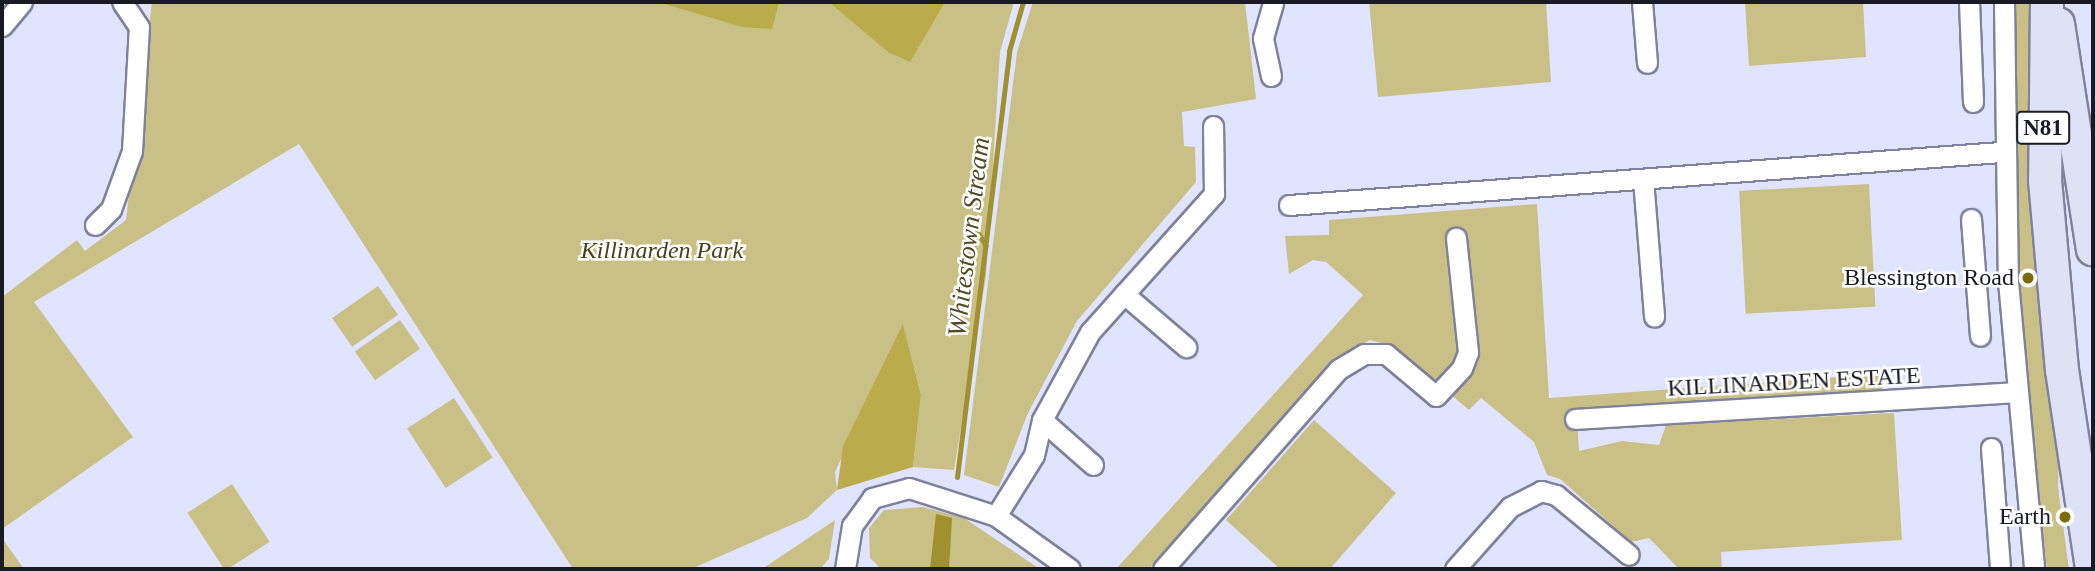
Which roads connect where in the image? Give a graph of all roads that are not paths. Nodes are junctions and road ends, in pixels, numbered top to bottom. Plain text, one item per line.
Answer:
1 (22, 2) edge
2 (122, 2) edge
3 (1273, 2) edge
4 (1642, 2) edge
5 (1969, 2) edge
6 (2004, 2) edge
7 (2047, 2) edge
8 (2055, 2) edge
9 (2, 26) edge
10 (1971, 29) junction
11 (2003, 29) junction
12 (1647, 63) dead end
13 (1272, 76) dead end
14 (1973, 102) dead end
15 (1213, 126) dead end
16 (2001, 152) junction
17 (1643, 179) junction
18 (1289, 205) dead end
19 (1971, 219) dead end
20 (95, 225) dead end
21 (1456, 238) dead end
22 (2092, 239) edge
23 (2008, 281) junction
24 (1976, 282) junction
25 (1124, 294) junction
26 (1654, 317) dead end
27 (1980, 337) dead end
28 (1186, 347) dead end
29 (2016, 392) junction
30 (1575, 419) dead end
31 (1042, 420) junction
32 (1991, 448) dead end
33 (1093, 465) dead end
34 (2028, 515) junction
35 (996, 516) junction
36 (1996, 518) junction
37 (1629, 555) dead end
38 (2000, 567) dead end
39 (845, 569) edge
40 (1070, 569) edge
41 (1163, 569) edge
42 (1455, 569) edge
43 (2034, 569) edge
44 (2092, 569) edge

1 - 9 street
2 - 20 street
3 - 13 street
4 - 12 street
5 - 10 street
6 - 11 street
7 - 44 main road, N81
8 - 22 main road, N81
10 - 11 street
10 - 14 street
11 - 16 street
15 - 25 street
16 - 17 street
16 - 23 street
17 - 18 street
17 - 26 street
19 - 24 street
21 - 41 street
23 - 24 street
23 - 29 street
24 - 27 street
25 - 28 street
25 - 31 street
29 - 30 street, KILLINARDEN ESTATE
29 - 34 street
31 - 33 street
31 - 35 street
32 - 36 street
34 - 36 street
34 - 43 street
35 - 39 street
35 - 40 street
36 - 38 street
37 - 42 street

